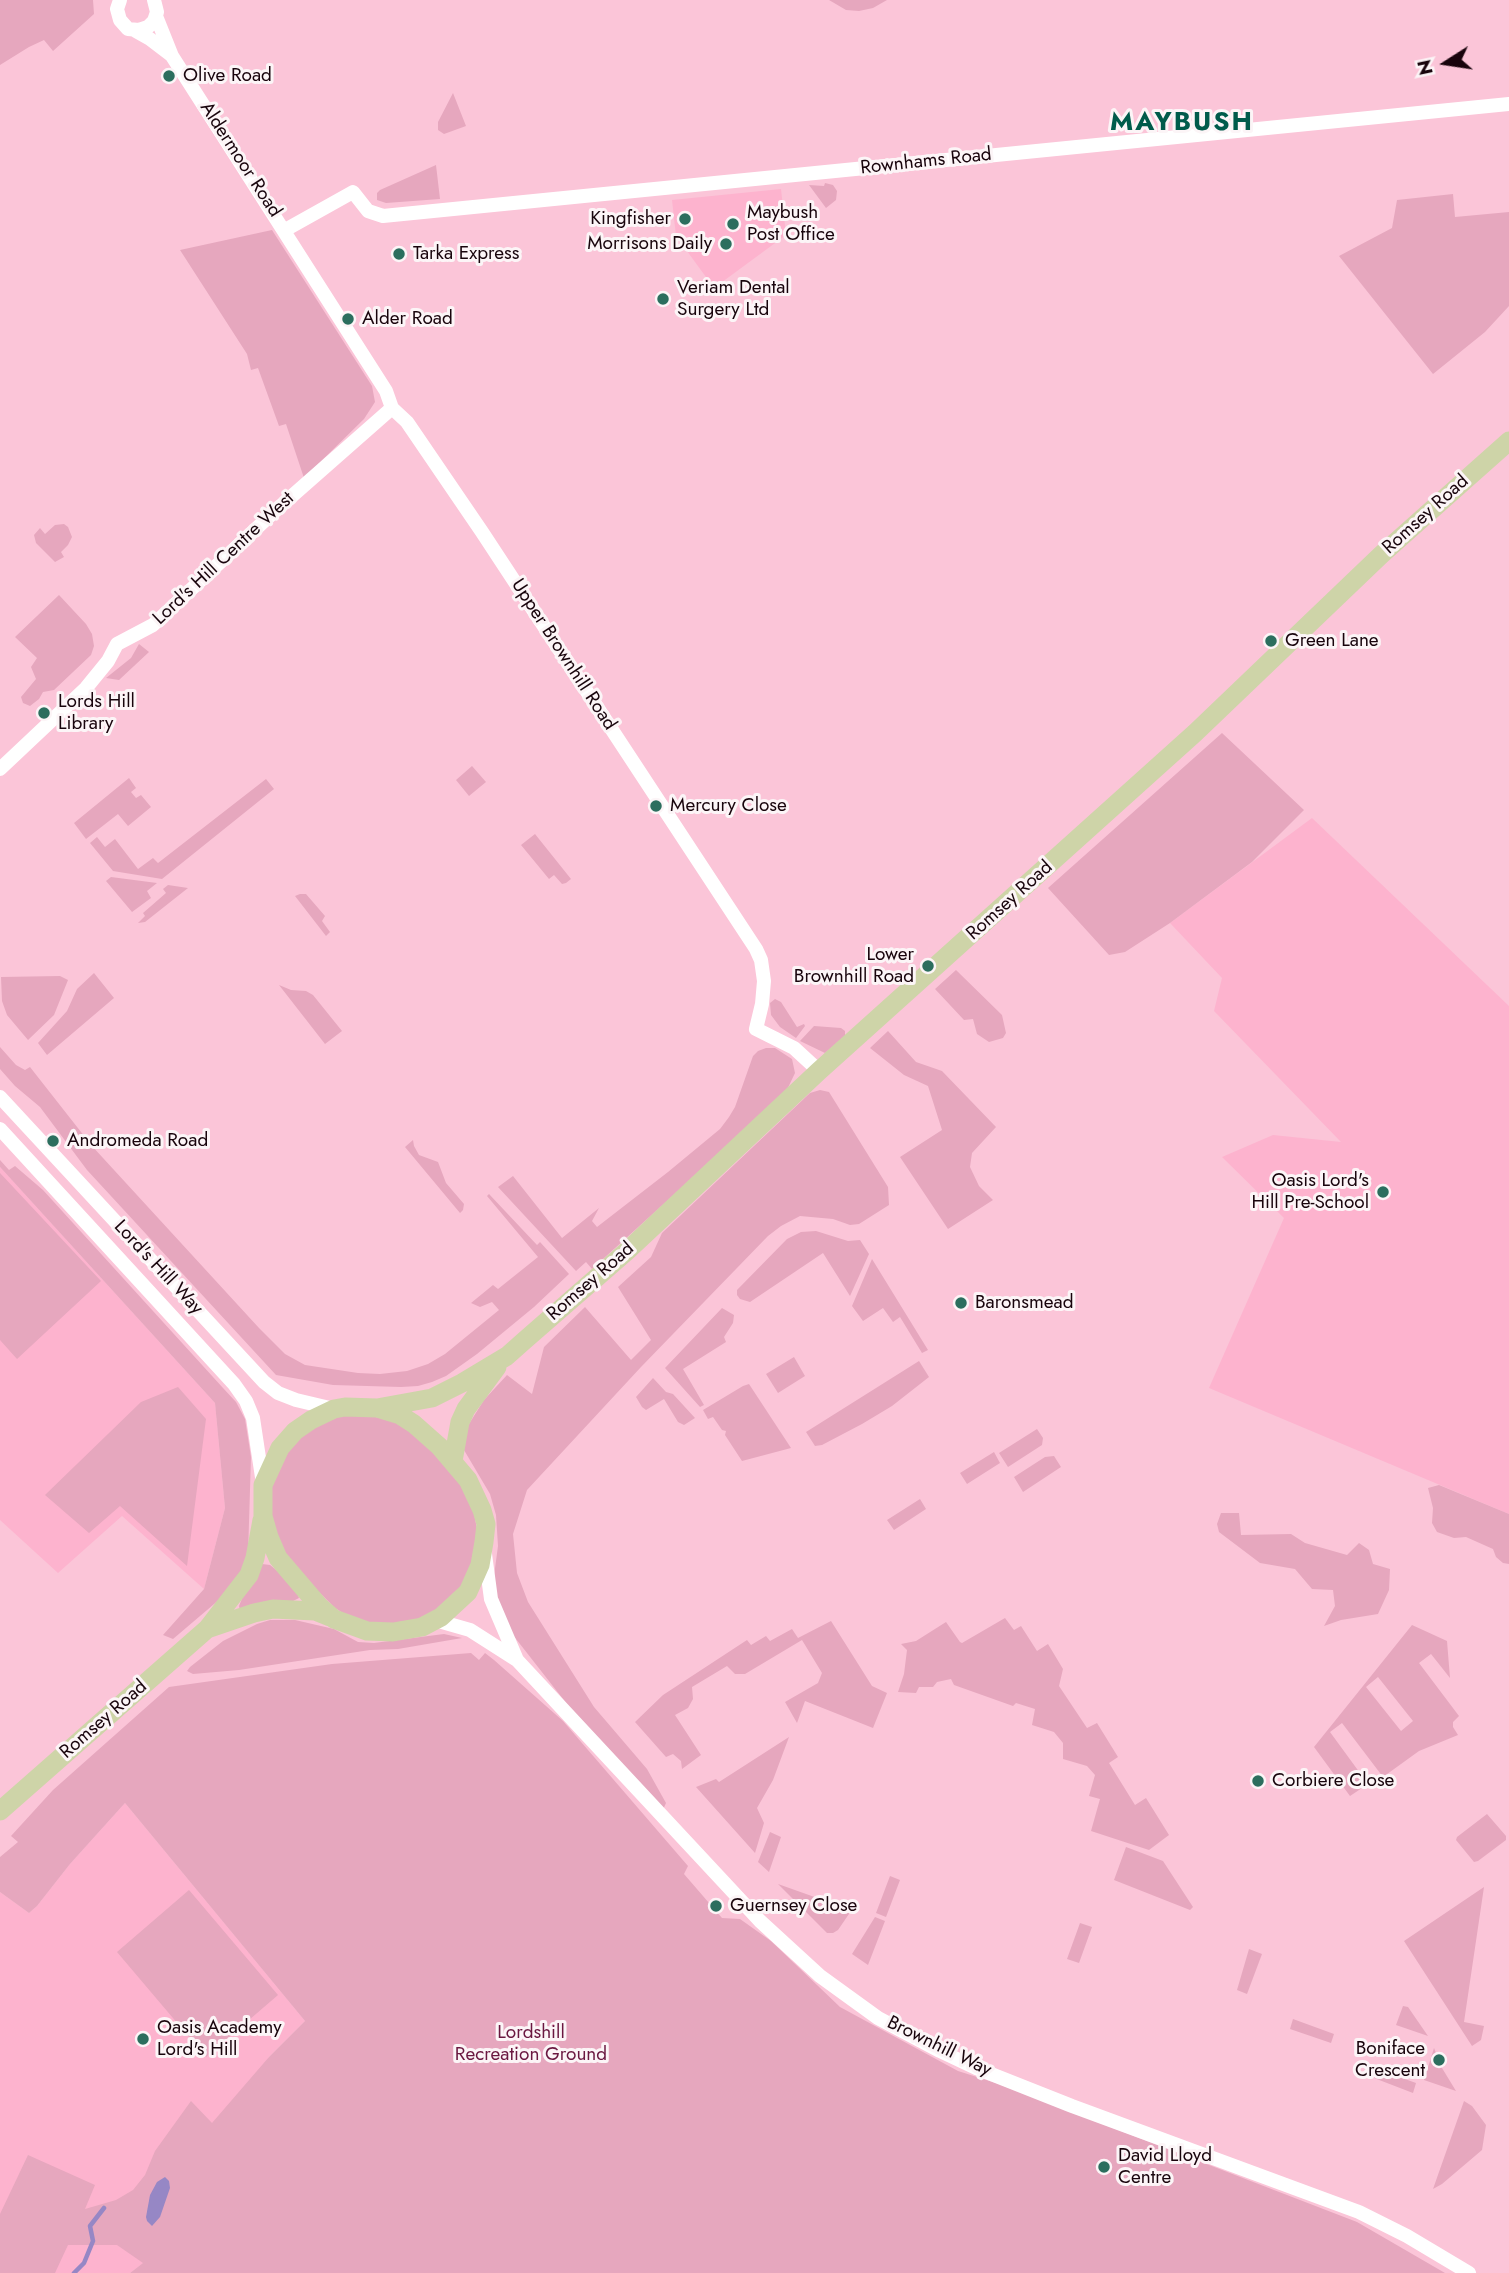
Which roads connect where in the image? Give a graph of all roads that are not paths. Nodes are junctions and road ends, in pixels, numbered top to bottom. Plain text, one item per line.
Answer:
1 (118, 1) edge
2 (157, 7) edge
3 (134, 30) junction
4 (172, 56) junction
5 (1509, 104) edge
6 (285, 230) junction
7 (392, 408) junction
8 (1509, 441) edge
9 (0, 769) edge
10 (819, 1071) junction
11 (0, 1097) edge
12 (0, 1129) edge
13 (507, 1356) junction
14 (377, 1408) junction
15 (334, 1409) junction
16 (453, 1461) junction
17 (263, 1485) junction
18 (263, 1516) junction
19 (484, 1542) junction
20 (334, 1619) junction
21 (435, 1620) junction
22 (207, 1629) junction
23 (517, 1660) junction
24 (0, 1811) edge
25 (1469, 2273) edge

1 - 3 street
2 - 3 street
2 - 4 street, Aldermoor Road
3 - 4 street, Aldermoor Road
4 - 6 street, Aldermoor Road
5 - 6 street, Rownhams Road
6 - 7 street, Upper Brownhill Road
7 - 9 street, Lord's Hill Centre West
7 - 10 street, Upper Brownhill Road
8 - 10 main road, Romsey Road
10 - 13 main road, Romsey Road
11 - 15 street, Lord's Hill Way
12 - 17 street, Lord's Hill Way
13 - 14 main road, Romsey Road
13 - 16 main road, Romsey Road
14 - 15 main road
14 - 16 main road
15 - 17 main road
16 - 19 main road
17 - 18 main road
18 - 20 main road
18 - 22 main road, Romsey Road
19 - 21 main road
19 - 23 street, Brownhill Way
20 - 21 main road
20 - 22 main road, Romsey Road
21 - 23 street, Brownhill Way
22 - 24 main road, Romsey Road
23 - 25 street, Brownhill Way

